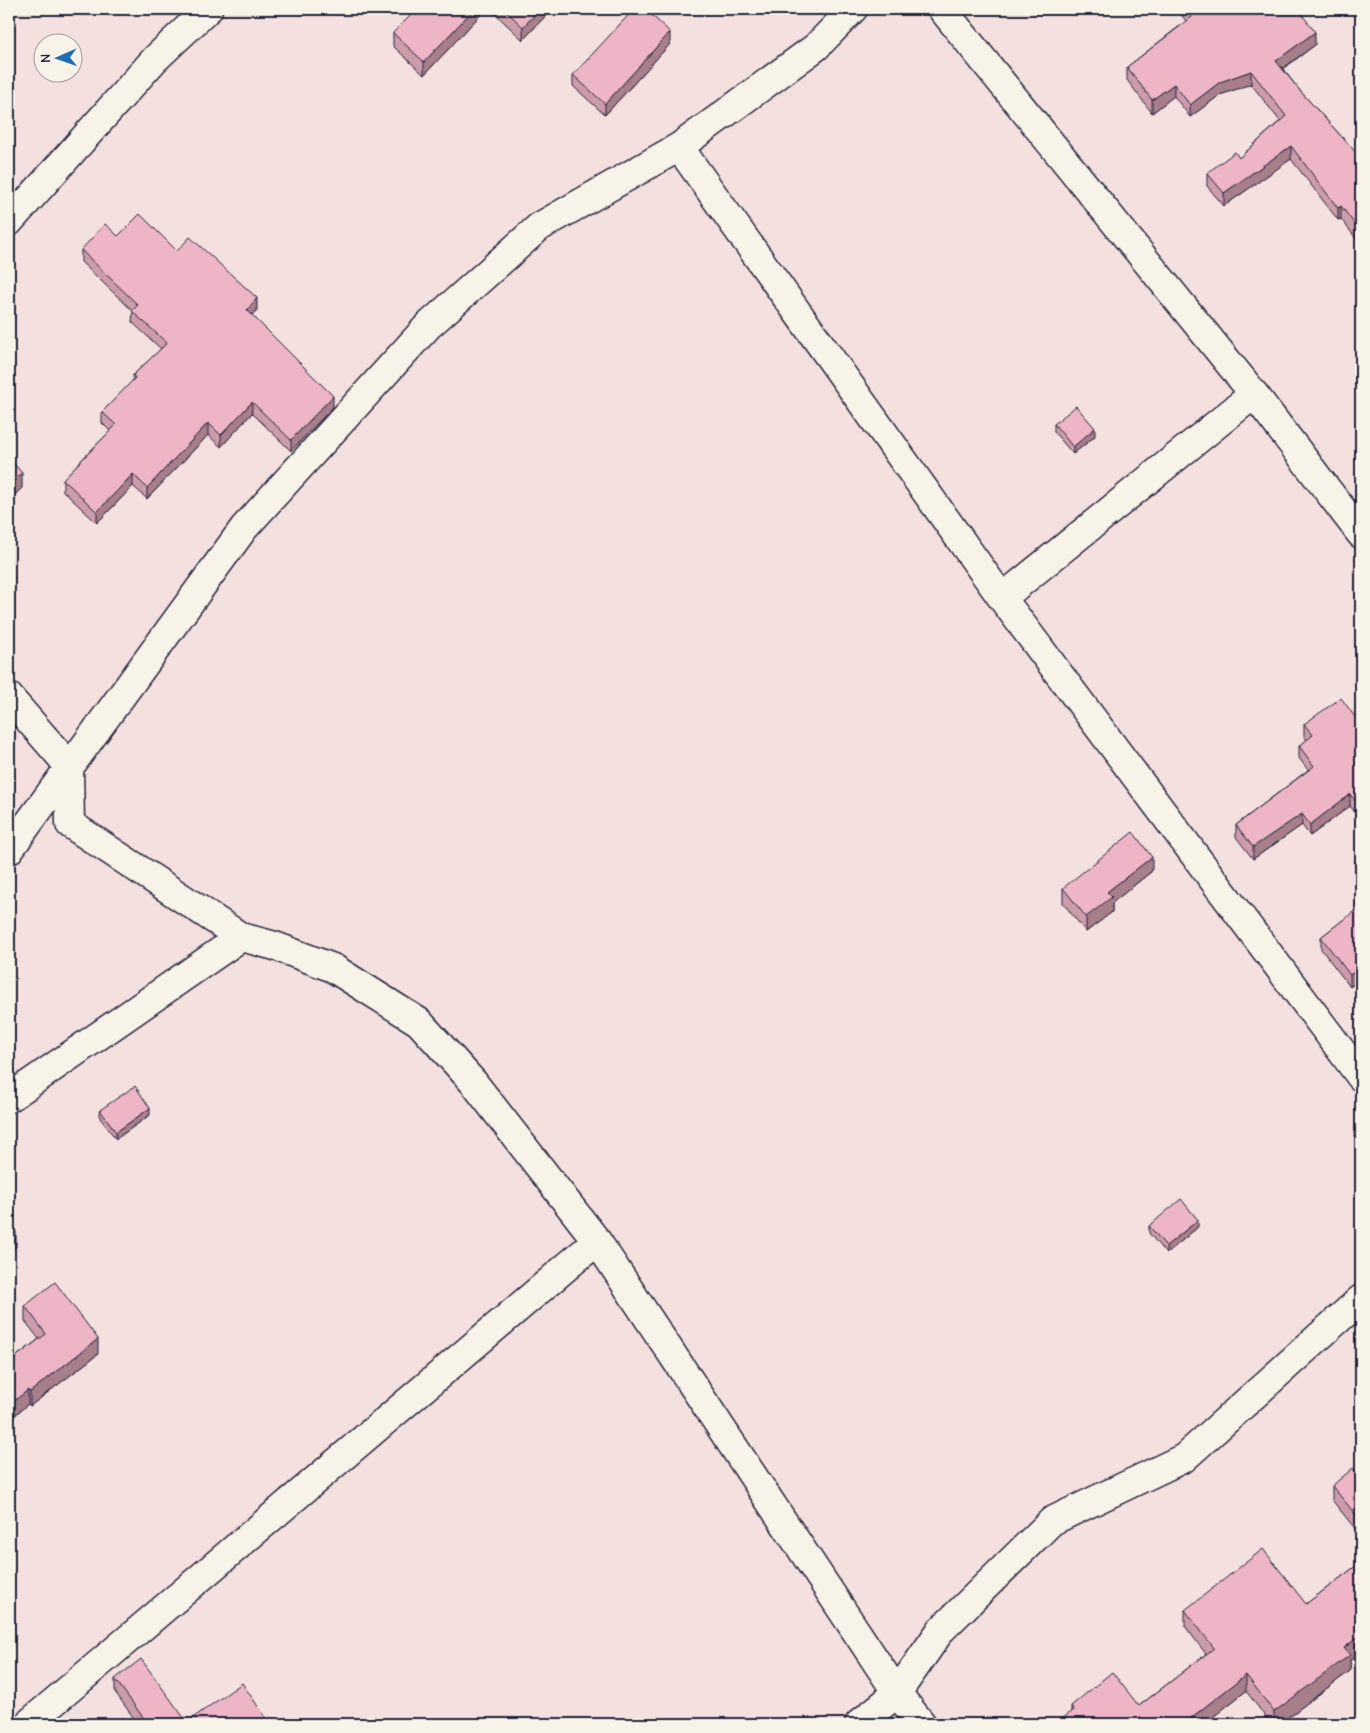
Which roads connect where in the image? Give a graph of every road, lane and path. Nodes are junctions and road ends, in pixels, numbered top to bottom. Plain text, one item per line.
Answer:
1 (208, 9) edge
2 (853, 9) edge
3 (942, 9) edge
4 (679, 147) junction
5 (9, 222) edge
6 (1254, 394) junction
7 (1361, 534) edge
8 (1002, 598) junction
9 (9, 697) edge
10 (69, 766) junction
11 (9, 850) edge
12 (241, 937) junction
13 (1361, 1077) edge
14 (9, 1098) edge
15 (597, 1241) junction
16 (1361, 1299) edge
17 (897, 1693) junction
18 (28, 1724) edge
19 (859, 1724) edge
20 (922, 1724) edge

1 - 5 street
2 - 4 street
3 - 6 street
4 - 8 street
4 - 10 street
6 - 7 street
6 - 8 street
8 - 13 street
9 - 10 street
10 - 11 street
10 - 12 street
12 - 14 street
12 - 15 street
15 - 17 street
15 - 18 street
16 - 17 street
17 - 19 street
17 - 20 street

